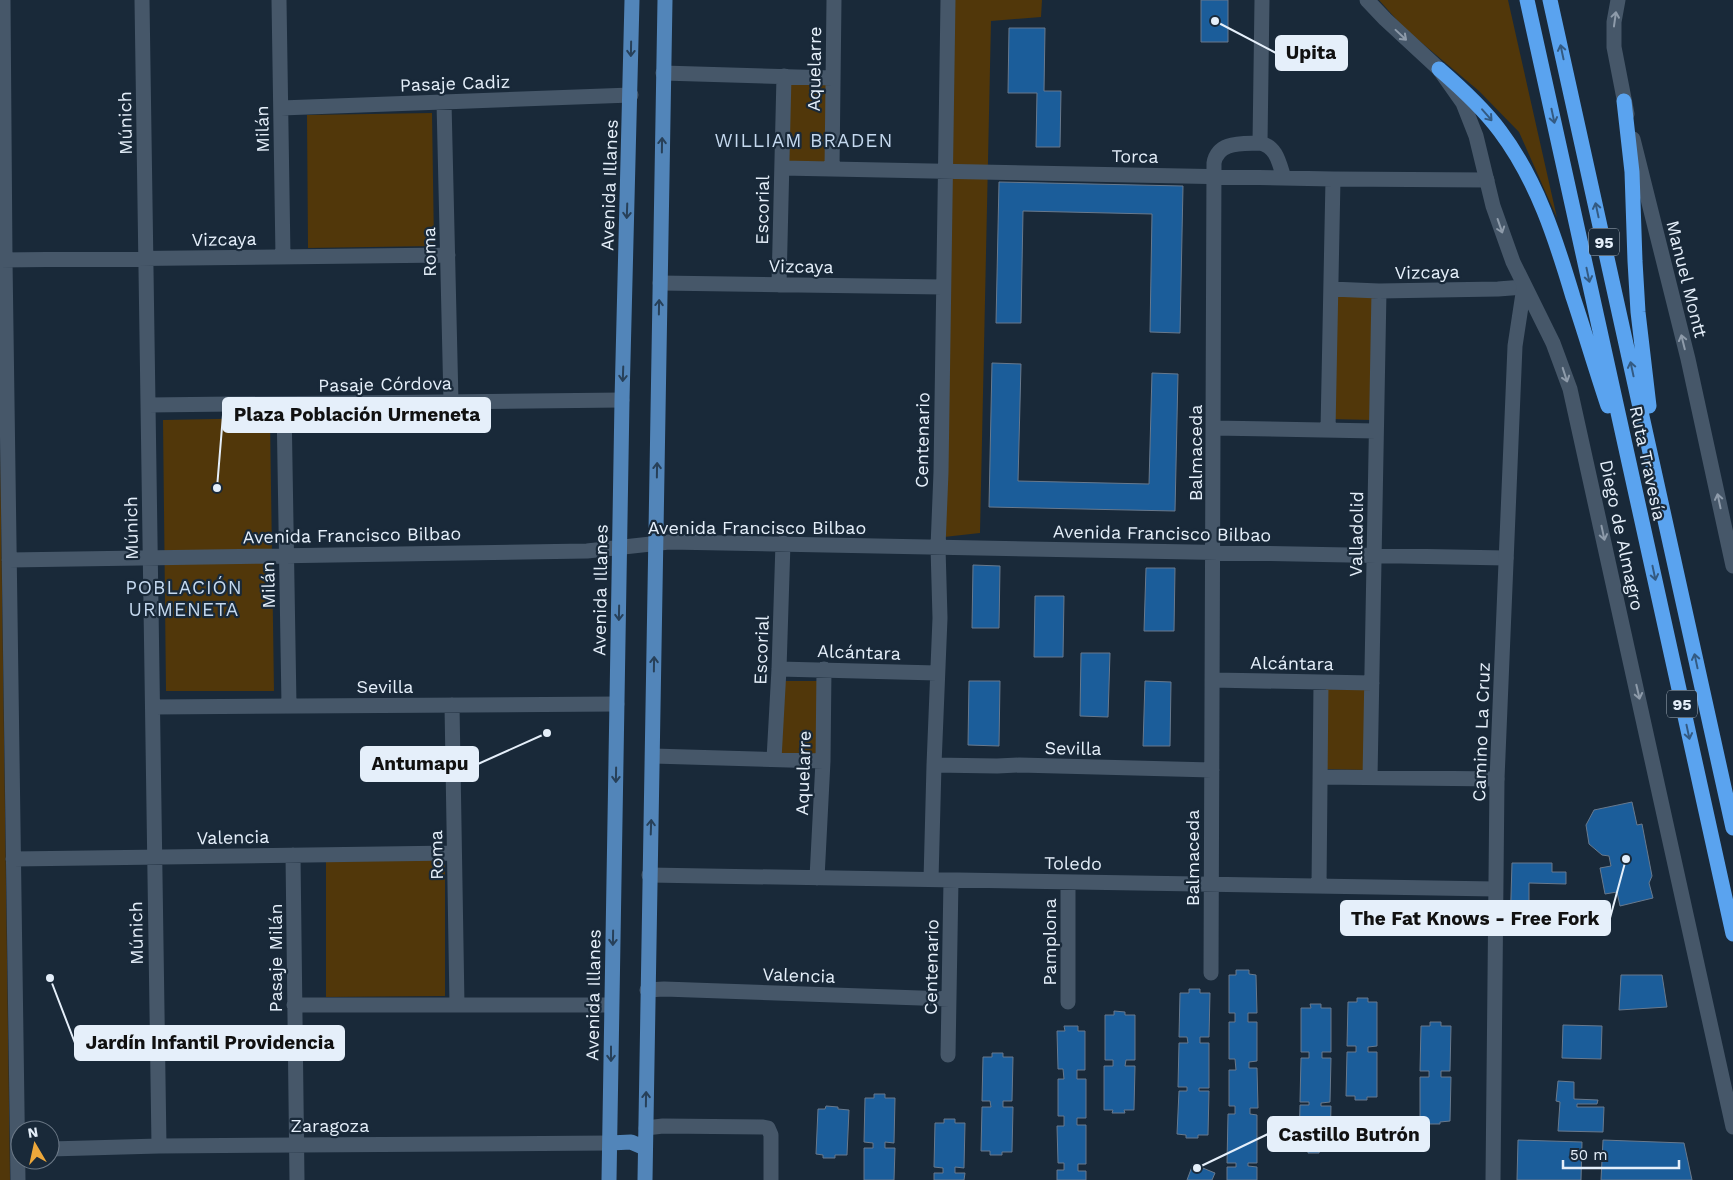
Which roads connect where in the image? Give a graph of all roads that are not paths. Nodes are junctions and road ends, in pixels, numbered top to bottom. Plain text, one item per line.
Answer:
1 (2, 0) edge
2 (142, 0) edge
3 (279, 0) edge
4 (632, 0) edge
5 (664, 0) edge
6 (834, 0) edge
7 (948, 0) edge
8 (1262, 0) edge
9 (1367, 0) edge
10 (1527, 0) edge
11 (1550, 0) edge
12 (1618, 0) edge
13 (1439, 69) junction
14 (663, 73) junction
15 (784, 76) junction
16 (832, 78) junction
17 (630, 95) junction
18 (1624, 101) junction
19 (444, 102) junction
20 (281, 108) junction
21 (1260, 143) junction
22 (782, 168) junction
23 (832, 168) junction
24 (945, 171) junction
25 (1215, 177) junction
26 (1284, 178) junction
27 (1333, 179) junction
28 (1487, 180) junction
29 (448, 255) junction
30 (283, 257) junction
31 (146, 258) junction
32 (2, 260) edge
33 (660, 283) junction
34 (779, 285) junction
35 (943, 287) junction
36 (1524, 287) junction
37 (1331, 289) junction
38 (1379, 291) junction
39 (622, 400) junction
40 (451, 402) junction
41 (284, 404) junction
42 (148, 406) junction
43 (1214, 428) junction
44 (1328, 430) junction
45 (1376, 431) junction
46 (1632, 474) junction
47 (1658, 485) junction
48 (655, 543) junction
49 (783, 543) junction
50 (938, 547) junction
51 (620, 548) junction
52 (1213, 552) junction
53 (286, 555) junction
54 (1374, 555) junction
55 (150, 557) junction
56 (1506, 558) junction
57 (9, 560) junction
58 (1733, 566) edge
59 (779, 669) junction
60 (824, 669) junction
61 (937, 673) junction
62 (1212, 680) junction
63 (1321, 682) junction
64 (1372, 683) junction
65 (618, 704) junction
66 (289, 705) junction
67 (452, 705) junction
68 (153, 707) junction
69 (653, 756) junction
70 (774, 759) junction
71 (823, 761) junction
72 (934, 765) junction
73 (1212, 770) junction
74 (1321, 777) junction
75 (1370, 778) junction
76 (1497, 779) junction
77 (6, 797) edge
78 (1733, 828) edge
79 (454, 853) junction
80 (293, 855) junction
81 (154, 857) junction
82 (13, 858) junction
83 (649, 876) junction
84 (817, 878) junction
85 (931, 880) junction
86 (951, 880) junction
87 (1068, 882) junction
88 (1211, 885) junction
89 (1319, 886) junction
90 (1495, 889) junction
91 (1733, 934) edge
92 (1211, 973) dead end
93 (647, 990) junction
94 (949, 999) junction
95 (1068, 1002) dead end
96 (294, 1005) junction
97 (457, 1005) junction
98 (611, 1005) junction
99 (948, 1055) dead end
100 (18, 1120) edge
101 (1733, 1127) edge
102 (646, 1128) junction
103 (610, 1143) junction
104 (296, 1144) junction
105 (159, 1146) junction
106 (645, 1148) junction
107 (60, 1149) edge
108 (297, 1180) edge
109 (608, 1180) edge
110 (645, 1180) edge
111 (771, 1180) edge
112 (1493, 1180) edge

1 - 32 street
2 - 31 street, Múnich
3 - 20 street, Milán
4 -> 17 main road, Avenida Illanes
5 - 14 main road
6 - 16 street, Aquelarre
7 - 24 street, Centenario
8 - 21 street
9 -> 13 street, Diego de Almagro
10 -> 46 highway, Ruta Travesía / 95
47 -> 11 highway, Ruta Travesía / 95
18 -> 12 street, Manuel Montt
13 - 28 street, Diego de Almagro
13 -> 46 highway
14 - 15 street
33 -> 14 main road
15 - 16 street
15 - 22 street, Escorial
16 - 23 street, Aquelarre
17 - 19 street, Pasaje Cadiz
17 -> 39 main road, Avenida Illanes
18 - 47 highway
58 -> 18 street, Manuel Montt
19 - 20 street, Pasaje Cadiz
19 - 29 street, Roma
20 - 30 street, Milán
21 - 25 street, Balmaceda
21 - 26 street
22 - 23 street, Torca
22 - 34 street, Escorial
23 - 24 street, Torca
24 - 25 street, Torca
24 - 35 street, Centenario
25 - 26 street, Torca
25 - 43 street, Balmaceda
26 - 27 street, Torca
27 - 28 street, Torca
27 - 37 street
28 -> 36 street, Diego de Almagro
29 - 30 street, Vizcaya
29 - 40 street, Roma
30 - 31 street, Vizcaya
31 - 32 street, Vizcaya
31 - 42 street, Múnich
32 - 57 street
33 - 34 street, Vizcaya
48 -> 33 main road
34 - 35 street, Vizcaya
35 - 50 street, Centenario
36 - 38 street, Vizcaya
36 - 56 street, Camino La Cruz
36 -> 101 street, Diego de Almagro
37 - 38 street, Vizcaya
37 - 44 street
38 - 45 street, Valladolid
39 - 40 street, Pasaje Córdova
39 - 51 main road, Avenida Illanes
40 - 41 street, Pasaje Córdova
41 - 42 street, Pasaje Córdova
41 - 53 street, Milán
42 - 55 street, Múnich
43 - 44 street
43 - 52 street, Balmaceda
44 - 45 street
45 - 54 street, Valladolid
46 -> 91 highway, Ruta Travesía / 95
78 -> 47 highway, Ruta Travesía / 95
48 - 49 street, Avenida Francisco Bilbao
48 - 51 street, Avenida Francisco Bilbao
69 -> 48 main road
49 - 50 street, Avenida Francisco Bilbao
49 - 59 street, Escorial
50 - 52 street, Avenida Francisco Bilbao
50 - 61 street, Centenario
51 - 53 street, Avenida Francisco Bilbao
51 -> 65 main road, Avenida Illanes
52 - 54 street, Avenida Francisco Bilbao
52 - 62 street, Balmaceda
53 - 55 street, Avenida Francisco Bilbao
53 - 66 street, Milán
54 - 56 street, Avenida Francisco Bilbao
54 - 64 street, Valladolid
55 - 57 street, Avenida Francisco Bilbao
55 - 68 street, Múnich
56 - 76 street, Camino La Cruz
57 - 77 street
59 - 60 street, Alcántara
59 - 70 street, Escorial
60 - 61 street, Alcántara
60 - 71 street, Aquelarre
61 - 72 street, Centenario
62 - 63 street, Alcántara
62 - 73 street, Balmaceda
63 - 64 street, Alcántara
63 - 74 street
64 - 75 street, Valladolid
65 - 67 street, Sevilla
65 -> 98 main road, Avenida Illanes
66 - 67 street, Sevilla
66 - 68 street, Sevilla
67 - 79 street, Roma
68 - 81 street, Múnich
69 - 70 street
83 -> 69 main road
70 - 71 street
71 - 84 street, Aquelarre
72 - 73 street, Sevilla
72 - 85 street, Centenario
73 - 88 street, Balmaceda
74 - 75 street
74 - 89 street
75 - 76 street
76 - 90 street, Camino La Cruz
77 - 82 street
79 - 80 street, Valencia
79 - 97 street, Roma
80 - 81 street, Valencia
80 - 96 street, Pasaje Milán
81 - 82 street, Valencia
81 - 105 street, Múnich
82 - 100 street
83 - 84 street, Toledo
83 - 93 main road
84 - 85 street, Toledo
85 - 86 street, Toledo
86 - 87 street, Toledo
86 - 94 street, Centenario
87 - 88 street, Toledo
87 - 95 street, Pamplona
88 - 89 street, Toledo
88 - 92 street, Balmaceda
89 - 90 street, Toledo
90 - 112 street, Camino La Cruz
93 - 94 street, Valencia
102 -> 93 main road
94 - 99 street, Centenario
96 - 97 street
96 - 104 street, Pasaje Milán
97 - 98 street
98 -> 103 main road, Avenida Illanes
102 - 106 main road
102 - 111 street
103 - 104 street, Zaragoza
103 - 106 main road
103 - 109 main road, Avenida Illanes
104 - 105 street, Zaragoza
104 - 108 street, Pasaje Milán
105 - 107 street, Zaragoza
106 - 110 main road

